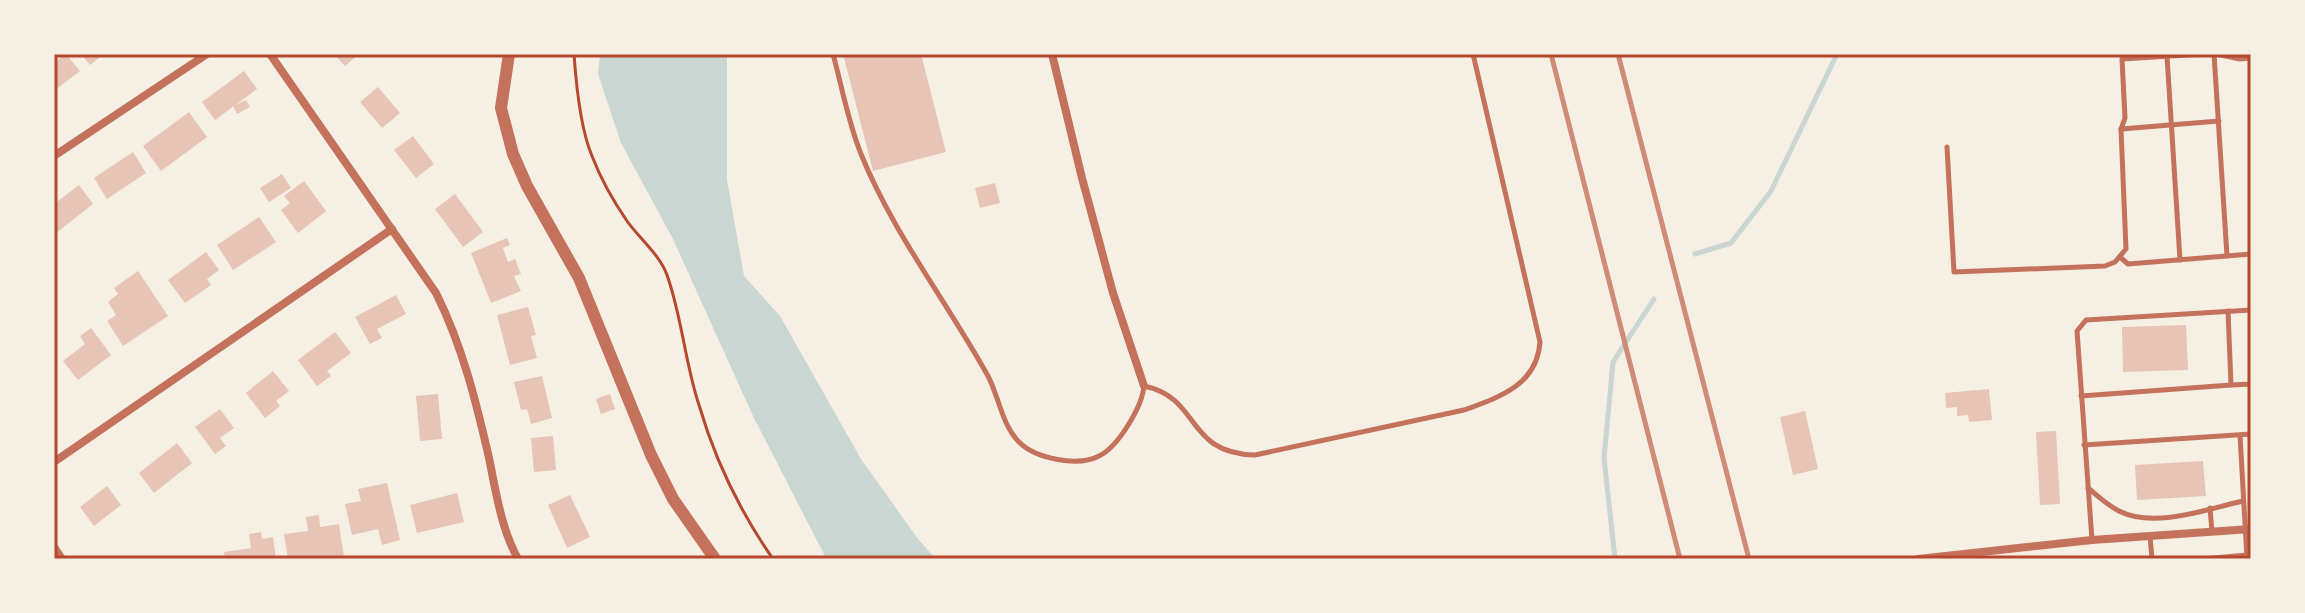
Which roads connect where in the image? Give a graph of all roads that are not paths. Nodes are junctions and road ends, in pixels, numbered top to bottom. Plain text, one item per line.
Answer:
1 (207, 54) edge
2 (270, 54) edge
3 (509, 54) edge
4 (833, 54) edge
5 (1052, 54) edge
6 (1473, 54) edge
7 (2204, 54) edge
8 (2215, 54) edge
9 (2167, 56) junction
10 (2251, 58) edge
11 (2219, 121) junction
12 (2172, 125) junction
13 (2121, 129) junction
14 (1947, 147) dead end
15 (54, 156) edge
16 (392, 229) junction
17 (2251, 254) edge
18 (2227, 256) junction
19 (2120, 257) junction
20 (2180, 260) junction
21 (2251, 310) edge
22 (2228, 311) junction
23 (2251, 384) edge
24 (2231, 385) junction
25 (1144, 386) junction
26 (2081, 396) junction
27 (2251, 434) edge
28 (2240, 435) junction
29 (2084, 445) junction
30 (54, 462) edge
31 (2088, 488) junction
32 (2243, 501) junction
33 (2210, 508) junction
34 (2248, 529) edge
35 (2212, 532) junction
36 (2150, 536) junction
37 (2092, 540) junction
38 (54, 547) edge
39 (2247, 557) edge
40 (62, 559) edge
41 (515, 559) edge
42 (715, 559) edge
43 (1918, 559) edge
44 (2152, 559) edge
45 (2202, 559) edge

1 - 15 street
2 - 16 street
3 - 42 street
4 - 25 lane
5 - 25 street
6 - 25 lane
7 - 9 lane
8 - 10 lane
8 - 11 lane
9 - 12 lane
9 - 13 lane
11 - 12 lane
11 - 18 lane
12 - 13 lane
12 - 20 lane
13 - 19 lane
14 - 19 lane
16 - 30 street
16 - 41 street
17 - 18 lane
18 - 20 lane
19 - 20 lane
21 - 22 lane
22 - 24 lane
22 - 26 lane
23 - 24 lane
24 - 26 lane
26 - 29 lane
27 - 28 lane
28 - 29 lane
28 - 32 lane
29 - 31 lane
31 - 33 lane
31 - 37 lane
32 - 33 lane
32 - 34 lane
33 - 35 lane
34 - 35 street
34 - 39 lane
35 - 36 street
36 - 37 street
36 - 44 lane
37 - 43 street
38 - 40 street
39 - 45 lane

